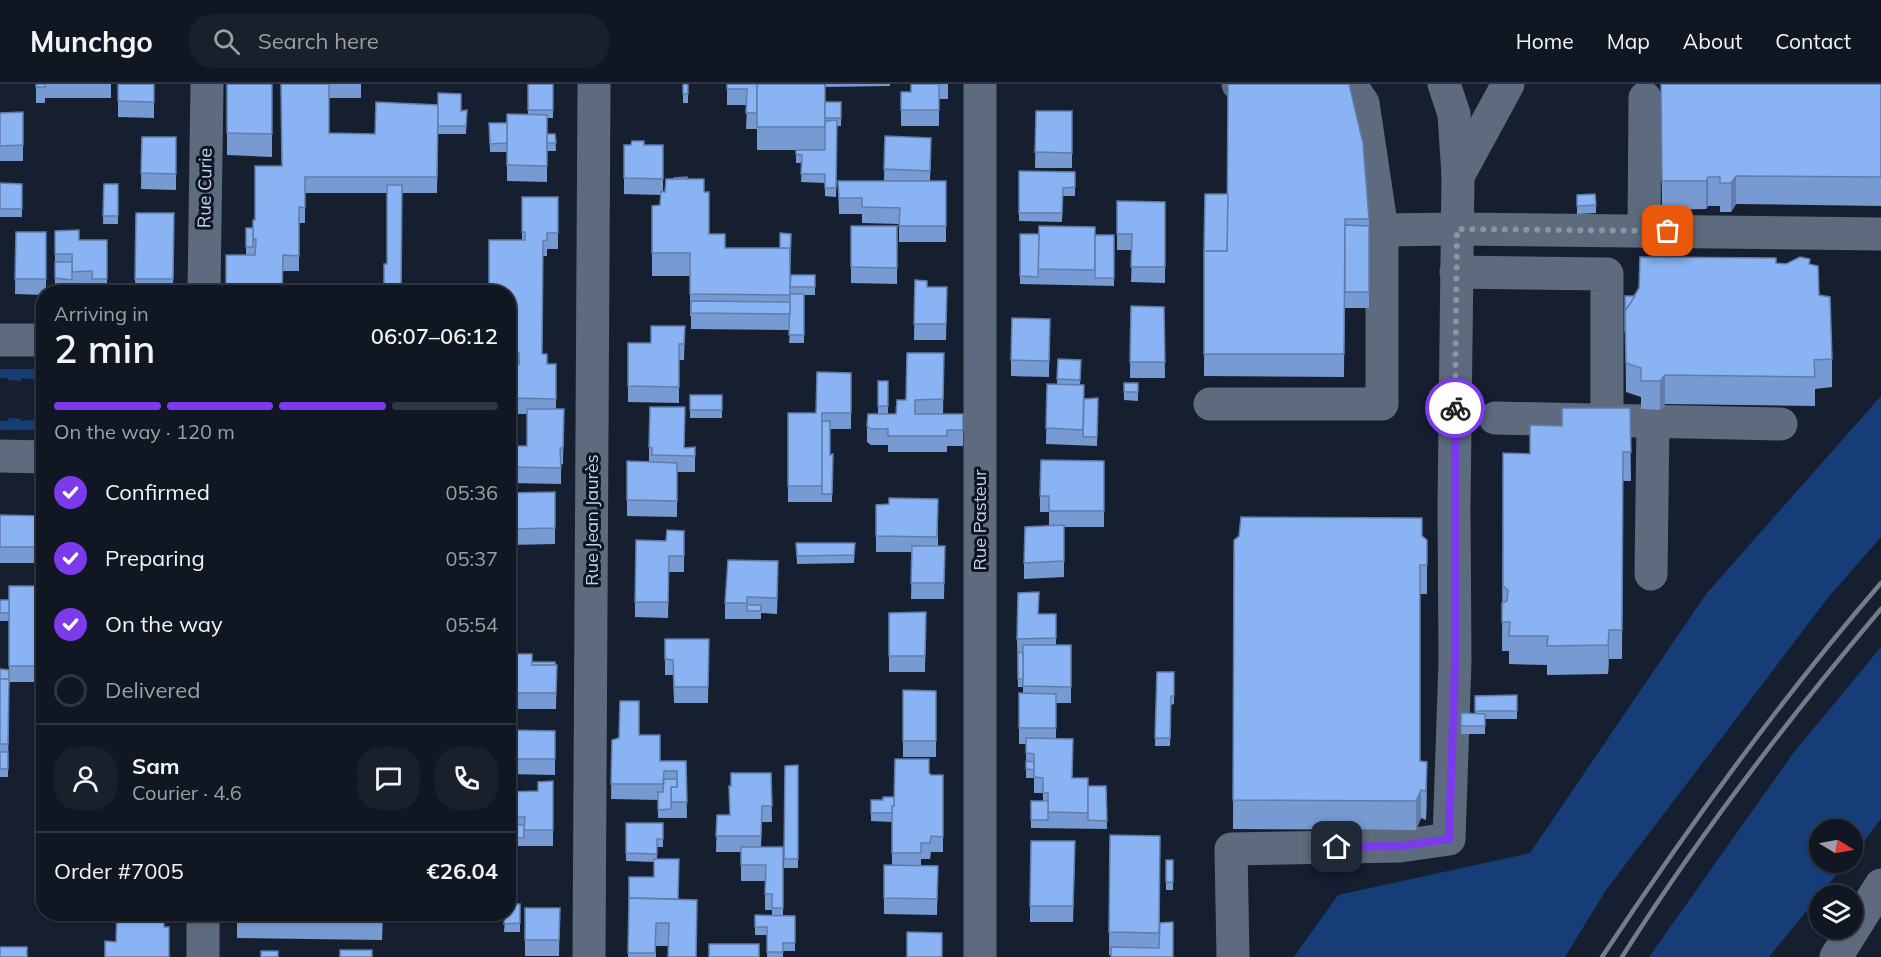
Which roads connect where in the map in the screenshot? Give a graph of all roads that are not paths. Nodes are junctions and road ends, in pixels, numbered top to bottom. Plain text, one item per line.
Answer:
1 (207, 84) edge
2 (594, 84) edge
3 (980, 84) edge
4 (1238, 84) edge
5 (1444, 84) edge
6 (1508, 84) edge
7 (1645, 98) dead end
8 (1458, 176) junction
9 (1457, 229) junction
10 (1382, 230) junction
11 (1644, 231) junction
12 (1881, 234) edge
13 (1456, 273) junction
14 (204, 285) edge
15 (0, 339) edge
16 (36, 340) edge
17 (1210, 404) dead end
18 (1495, 418) dead end
19 (1607, 421) junction
20 (1653, 422) junction
21 (1781, 424) dead end
22 (0, 456) edge
23 (36, 457) edge
24 (1651, 574) dead end
25 (1881, 885) edge
26 (203, 921) edge
27 (202, 957) edge
28 (590, 957) edge
29 (980, 957) edge
30 (1233, 957) edge
31 (1836, 957) edge

1 - 14 street, Rue Curie
2 - 28 street, Rue Jean Jaurès
3 - 29 street, Rue Pasteur
4 - 10 street
5 - 8 street
6 - 8 street
7 - 11 street
8 - 9 street
9 - 10 street
9 - 11 street
9 - 13 street
10 - 17 street
11 - 12 street
13 - 19 street
13 - 30 street
15 - 16 street
18 - 19 street
19 - 20 street
20 - 21 street
20 - 24 street
22 - 23 street
25 - 31 street
26 - 27 street

